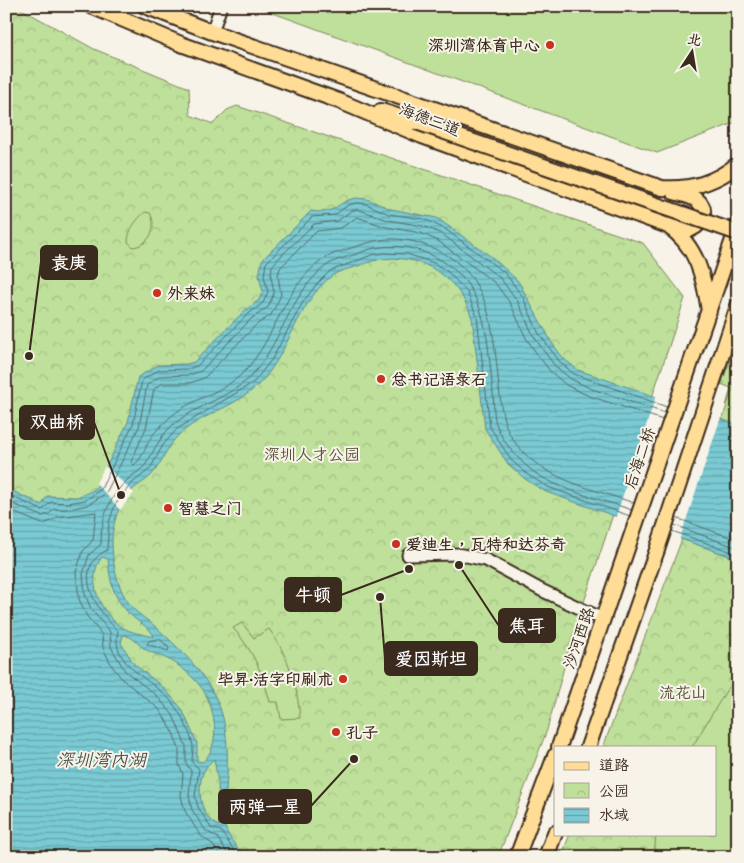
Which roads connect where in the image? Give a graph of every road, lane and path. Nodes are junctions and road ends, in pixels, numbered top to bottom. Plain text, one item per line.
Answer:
1 (91, 6) edge
2 (145, 6) edge
3 (221, 7) edge
4 (212, 32) junction
5 (388, 93) junction
6 (339, 101) junction
7 (382, 112) junction
8 (738, 164) edge
9 (662, 188) junction
10 (653, 219) junction
11 (738, 225) edge
12 (738, 232) edge
13 (738, 306) edge
14 (708, 310) junction
15 (738, 332) edge
16 (710, 395) junction
17 (630, 541) joint
18 (408, 555) dead end
19 (603, 619) junction
20 (559, 746) edge
21 (588, 746) edge
22 (554, 759) edge
23 (554, 836) edge
24 (517, 857) edge
25 (546, 857) edge

1 - 6 main road, 海德三道
2 - 4 main road, 海德三道
3 - 4 lane
4 - 5 main road, 海德三道
5 - 7 main road
5 - 9 main road, 海德三道
6 - 7 main road
6 - 10 main road, 海德三道
7 - 12 main road, bridge
8 - 9 main road, 海德三道
9 - 10 main road
10 - 14 main road, 海德三道
11 - 14 main road
13 - 16 main road
14 - 17 main road, 后海二桥
15 - 16 main road
16 - 21 main road
17 - 19 main road, 沙河西路
18 - 19 lane
19 - 20 main road, 沙河西路
22 - 24 main road
23 - 25 main road

